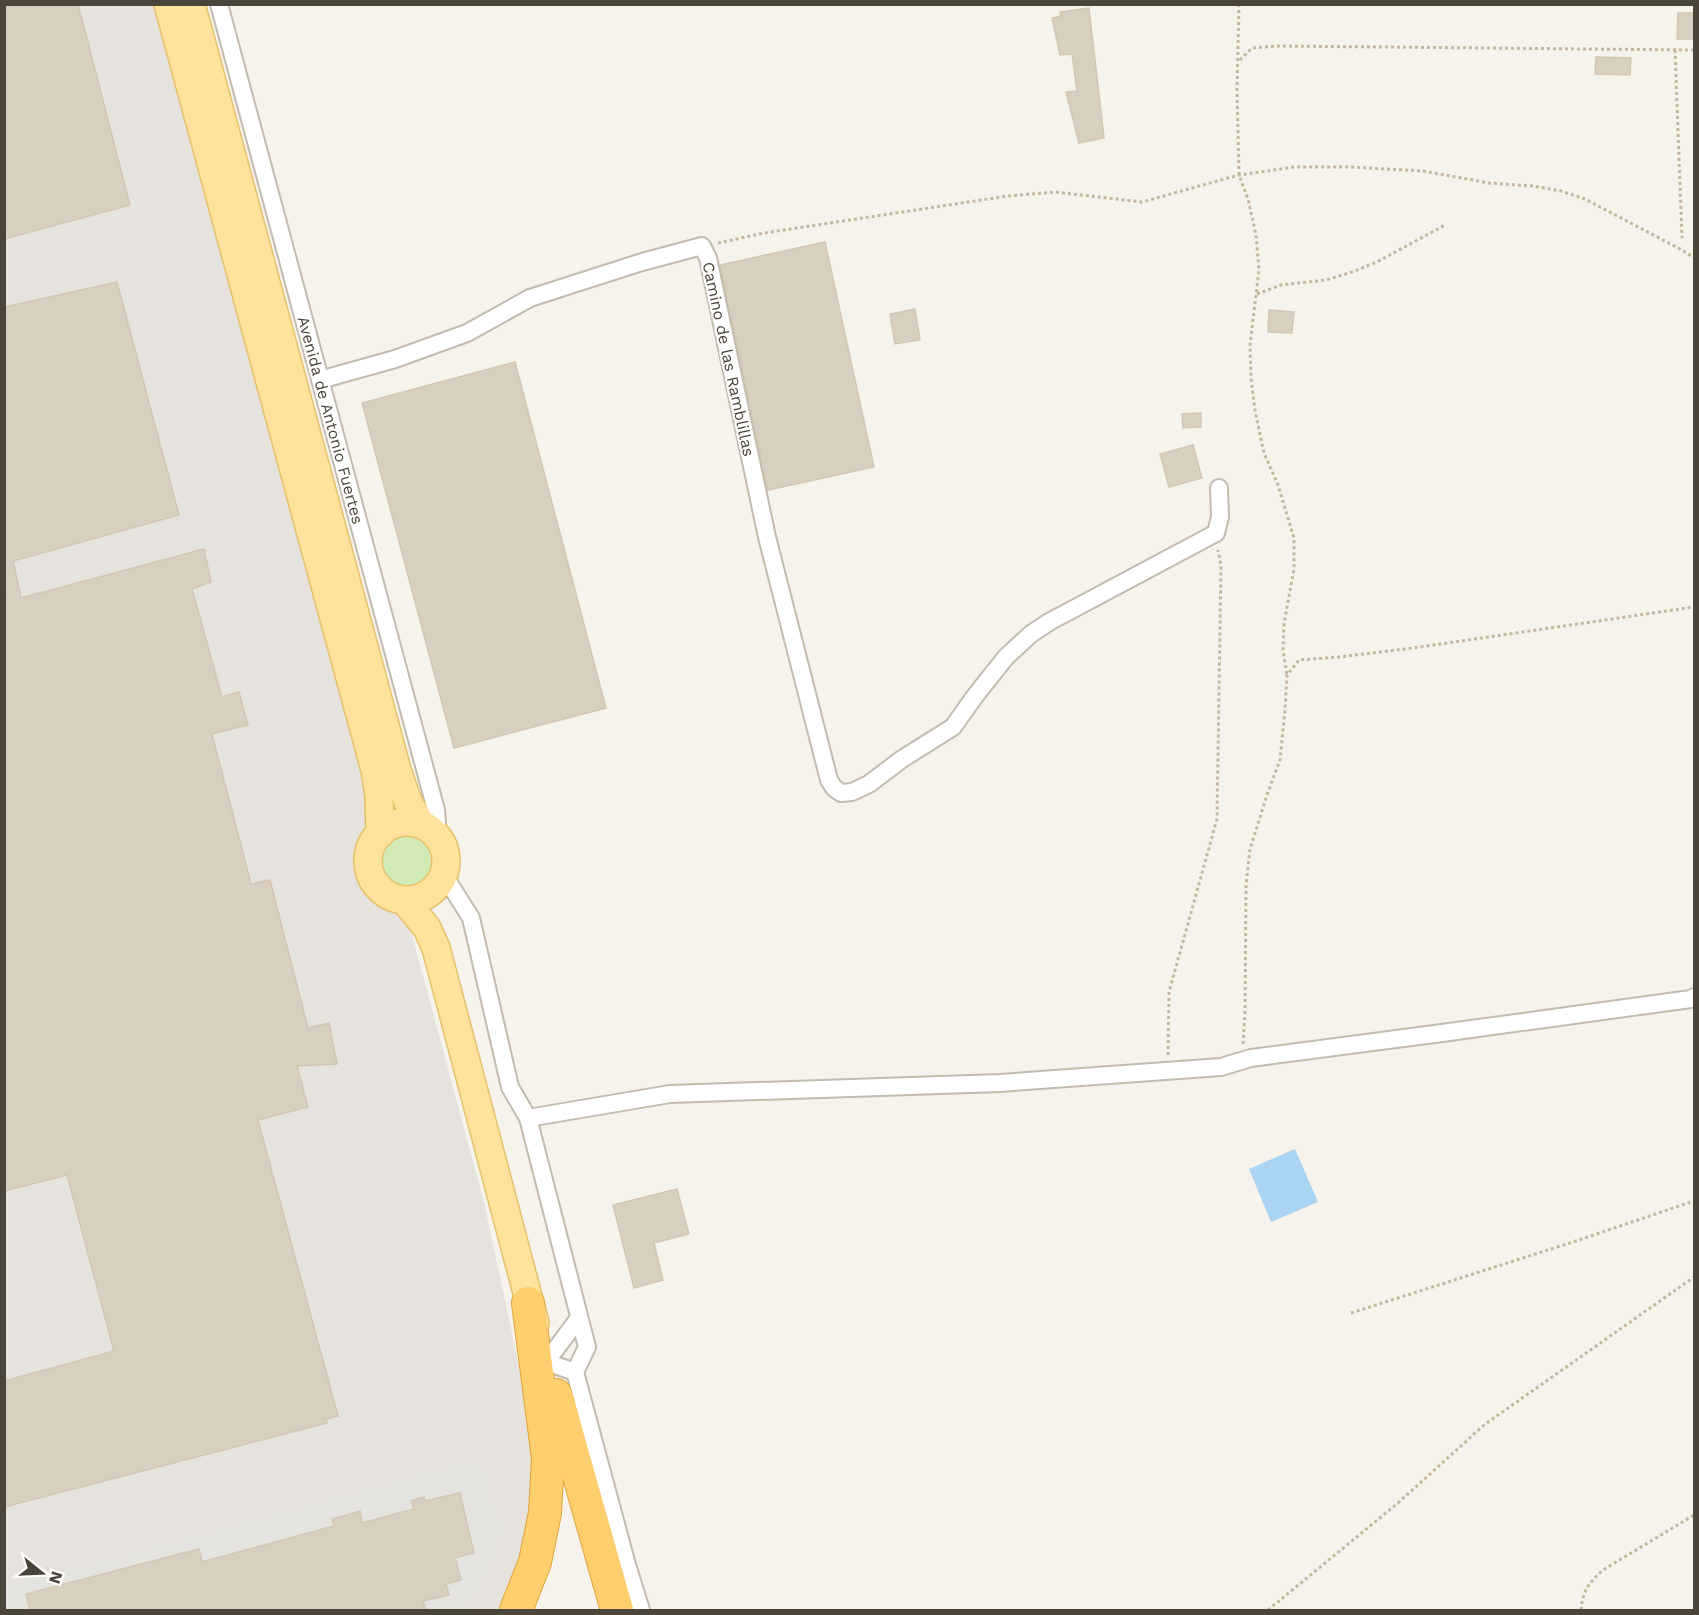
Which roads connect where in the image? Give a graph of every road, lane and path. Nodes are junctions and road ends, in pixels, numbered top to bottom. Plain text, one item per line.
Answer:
1 (168, 4) edge
2 (191, 4) edge
3 (219, 4) edge
4 (1239, 4) edge
5 (1675, 50) junction
6 (1695, 50) edge
7 (1238, 62) junction
8 (1239, 175) junction
9 (1445, 225) dead end
10 (1682, 238) dead end
11 (702, 246) junction
12 (1695, 258) edge
13 (1257, 294) junction
14 (320, 380) junction
15 (1219, 488) dead end
16 (1216, 533) junction
17 (1695, 607) edge
18 (1287, 675) junction
19 (429, 830) junction
20 (380, 834) junction
21 (441, 880) junction
22 (404, 900) junction
23 (436, 948) junction
24 (1695, 997) edge
25 (1242, 1061) junction
26 (1167, 1071) junction
27 (528, 1118) junction
28 (1695, 1201) edge
29 (1695, 1277) edge
30 (528, 1303) junction
31 (1351, 1313) dead end
32 (579, 1318) junction
33 (546, 1362) junction
34 (575, 1372) junction
35 (1695, 1515) edge
36 (594, 1526) junction
37 (516, 1611) edge
38 (604, 1611) edge
39 (617, 1611) edge
40 (641, 1611) edge
41 (1268, 1611) edge
42 (1581, 1611) edge

1 - 20 main road
2 - 19 main road, Avenida de Antonio Fuertes
3 - 14 street, Avenida de Antonio Fuertes
4 - 7 path
5 - 6 path
5 - 7 path
5 - 10 path
7 - 8 path
8 - 11 path
8 - 12 path
8 - 13 path
9 - 13 path
11 - 14 street, Camino de las Ramblillas
11 - 16 street, Camino de las Ramblillas
13 - 18 path
14 - 19 street, Avenida de Antonio Fuertes
15 - 16 street
16 - 26 path
17 - 18 path
18 - 25 path
19 - 20 main road
19 - 21 main road
20 - 22 main road
21 - 22 main road
21 - 23 main road
21 - 27 street
22 - 23 main road
23 - 30 main road
24 - 25 street
25 - 26 street
26 - 27 street
27 - 32 street
28 - 31 path
29 - 41 path
30 - 33 main road
30 - 37 highway
32 - 33 street
32 - 34 street
33 - 34 street
33 - 36 highway
34 - 40 street
35 - 42 path
36 - 38 highway
36 - 39 highway

